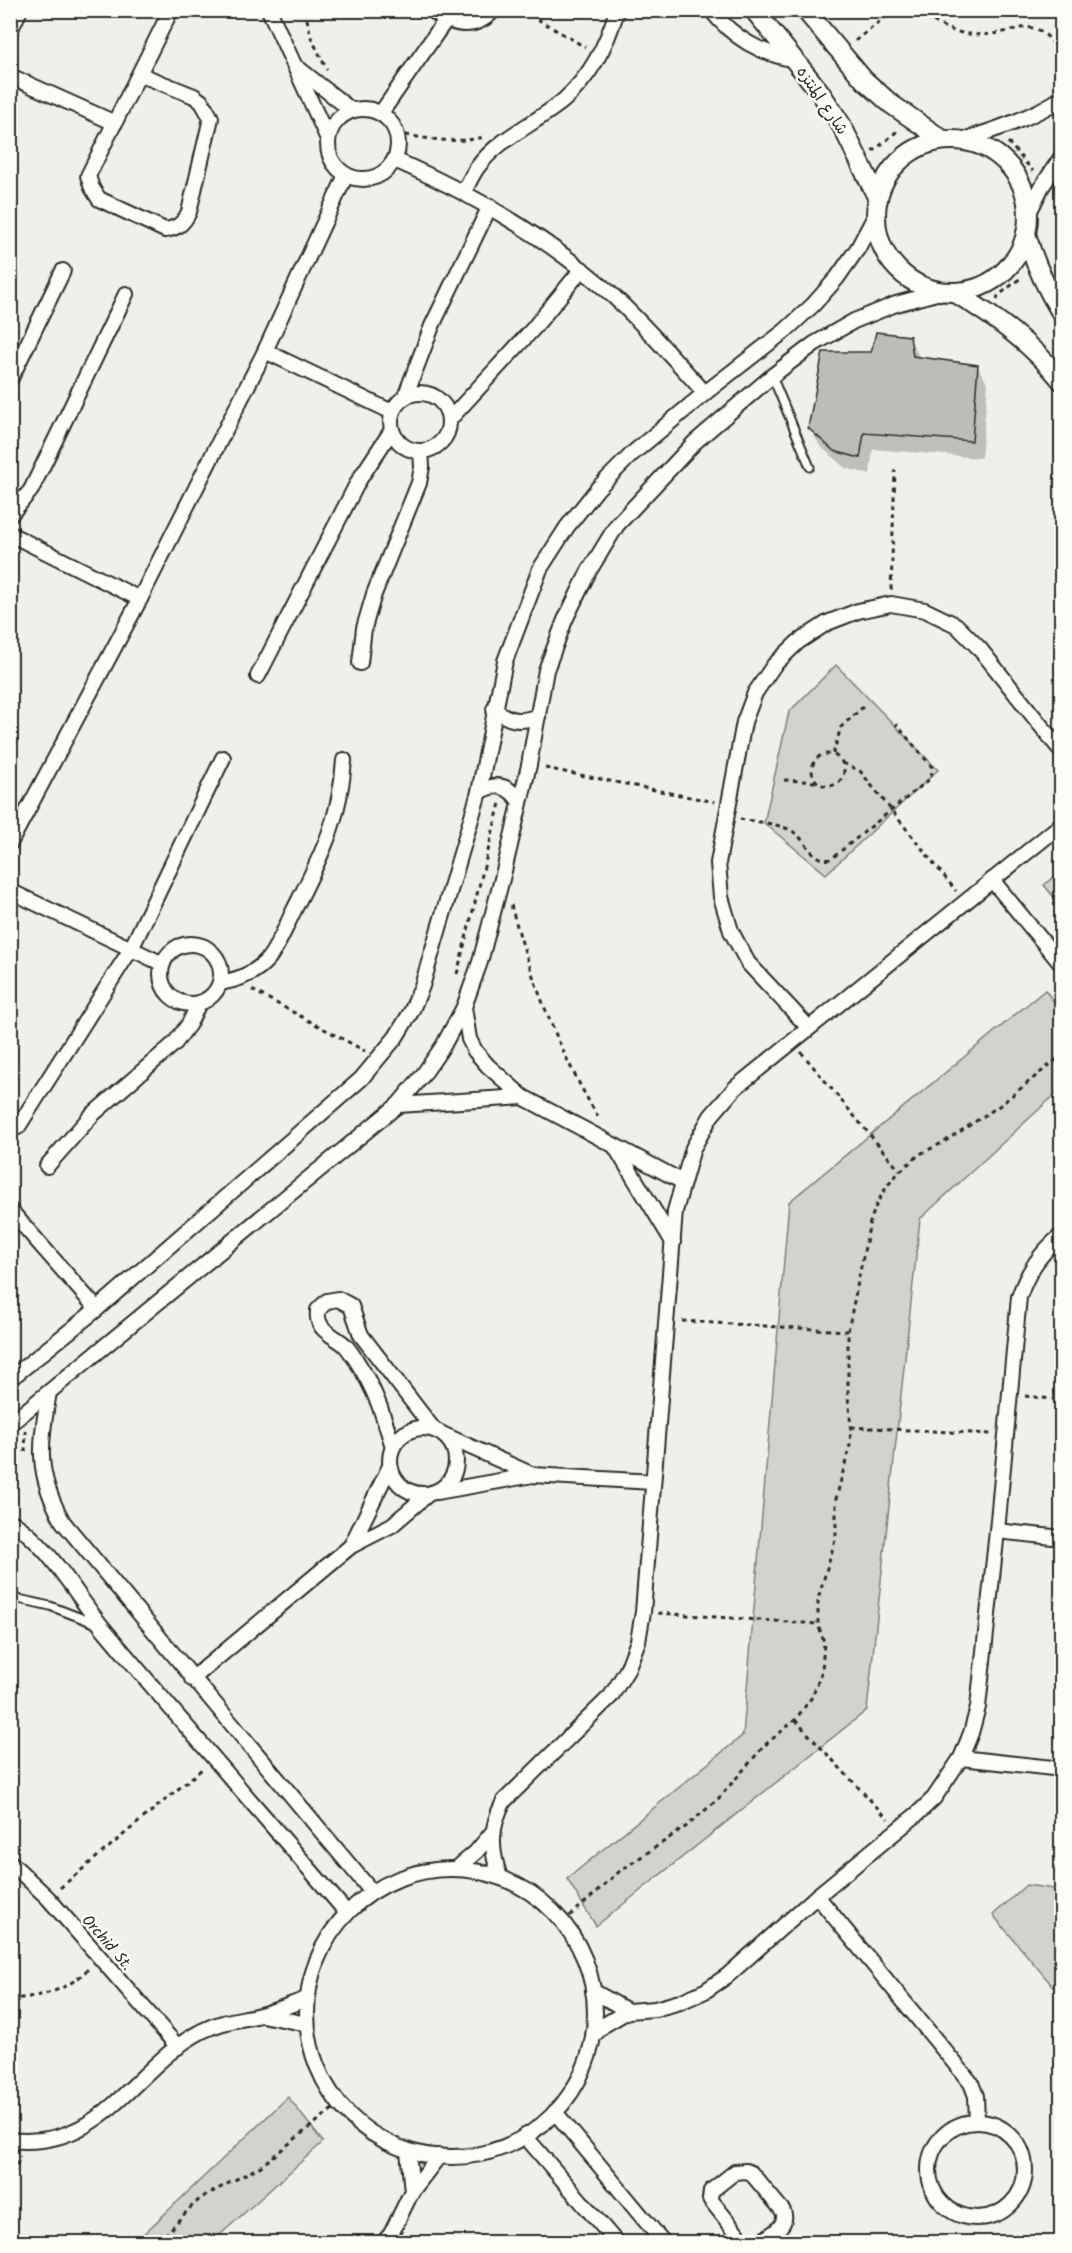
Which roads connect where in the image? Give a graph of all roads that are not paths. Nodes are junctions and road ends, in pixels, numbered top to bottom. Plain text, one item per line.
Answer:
1 (20, 10) edge
2 (171, 10) edge
3 (269, 10) edge
4 (432, 10) edge
5 (494, 10) edge
6 (617, 10) edge
7 (711, 10) edge
8 (754, 10) edge
9 (805, 10) edge
10 (445, 21) junction
11 (10, 31) edge
12 (795, 60) junction
13 (296, 67) junction
14 (139, 74) junction
15 (10, 76) edge
16 (1062, 98) edge
17 (351, 110) junction
18 (381, 113) junction
19 (115, 123) junction
20 (328, 139) junction
21 (944, 140) junction
22 (963, 140) junction
23 (1062, 156) edge
24 (395, 160) junction
25 (346, 175) junction
26 (464, 192) junction
27 (490, 206) junction
28 (877, 207) junction
29 (1028, 215) junction
30 (1026, 234) junction
31 (582, 269) junction
32 (63, 271) dead end
33 (947, 292) junction
34 (126, 294) dead end
35 (1062, 314) edge
36 (265, 351) junction
37 (772, 376) junction
38 (10, 380) edge
39 (1062, 381) edge
40 (705, 393) junction
41 (405, 397) junction
42 (392, 412) junction
43 (449, 420) junction
44 (392, 430) junction
45 (421, 451) junction
46 (810, 467) dead end
47 (10, 515) edge
48 (10, 534) edge
49 (140, 599) junction
50 (360, 663) dead end
51 (258, 676) dead end
52 (494, 710) junction
53 (538, 716) junction
54 (1062, 752) edge
55 (223, 758) dead end
56 (344, 759) dead end
57 (478, 792) junction
58 (520, 802) junction
59 (1062, 824) edge
60 (10, 843) edge
61 (992, 880) junction
62 (10, 891) edge
63 (131, 949) junction
64 (163, 964) junction
65 (1062, 965) edge
66 (220, 984) junction
67 (199, 1003) junction
68 (464, 1007) junction
69 (809, 1028) junction
70 (523, 1097) junction
71 (398, 1106) junction
72 (18, 1127) dead end
73 (615, 1146) junction
74 (46, 1166) dead end
75 (682, 1182) junction
76 (10, 1210) edge
77 (1062, 1235) edge
78 (673, 1243) junction
79 (97, 1309) junction
80 (362, 1335) junction
81 (345, 1345) junction
82 (10, 1379) edge
83 (49, 1392) junction
84 (10, 1424) edge
85 (439, 1432) junction
86 (393, 1447) junction
87 (390, 1466) junction
88 (532, 1476) junction
89 (653, 1482) junction
90 (432, 1493) junction
91 (10, 1521) edge
92 (998, 1531) junction
93 (1062, 1538) edge
94 (351, 1546) junction
95 (10, 1597) edge
96 (102, 1626) junction
97 (192, 1679) junction
98 (961, 1758) junction
99 (1062, 1769) edge
100 (492, 1833) junction
101 (10, 1862) edge
102 (456, 1869) junction
103 (500, 1877) junction
104 (372, 1892) junction
105 (817, 1896) junction
106 (347, 1913) junction
107 (593, 1991) junction
108 (307, 1999) junction
109 (628, 2011) junction
110 (260, 2015) junction
111 (307, 2024) junction
112 (593, 2036) junction
113 (178, 2047) junction
114 (555, 2112) junction
115 (977, 2122) junction
116 (525, 2136) junction
117 (10, 2140) edge
118 (408, 2151) junction
119 (439, 2156) junction
120 (412, 2191) junction
121 (384, 2242) edge
122 (616, 2242) edge
123 (663, 2242) edge
124 (744, 2242) edge
125 (761, 2242) edge

1 - 11 street
2 - 14 street
3 - 13 street
4 - 10 street
5 - 10 street
6 - 26 street
7 - 12 street
8 - 12 street, شارع المنتزه
9 - 21 street
10 - 18 street
12 - 28 street, شارع المنتزه
13 - 17 street
13 - 20 street
14 - 19 street
14 - 19 street
15 - 19 street
16 - 22 street
17 - 18 street
17 - 20 street
18 - 24 street
20 - 25 street
21 - 22 street
21 - 28 street
22 - 29 street
23 - 29 street
24 - 25 street
24 - 26 street
25 - 36 street
26 - 27 street
27 - 31 street
27 - 41 street
28 - 33 street
28 - 40 street
29 - 30 street
30 - 33 street
30 - 35 street
31 - 40 street
31 - 43 street
32 - 38 street
33 - 37 street
33 - 39 street
34 - 47 street
36 - 42 street
36 - 49 street
37 - 46 lane
37 - 53 street
40 - 52 street
41 - 42 street
41 - 43 street
42 - 44 street
43 - 45 street
44 - 45 street
44 - 51 street
45 - 50 street
48 - 49 street
49 - 60 street
52 - 53 street
52 - 57 street
53 - 58 street
54 - 69 street
55 - 63 street
56 - 66 street
57 - 58 street
57 - 79 street
58 - 68 street
59 - 61 street
61 - 65 street
61 - 69 street
62 - 63 street
63 - 64 street
63 - 72 street
64 - 66 street
64 - 67 street
66 - 67 street
67 - 74 street
68 - 70 street
68 - 71 street
69 - 75 street
70 - 71 street
70 - 73 street
71 - 83 street
73 - 75 street
73 - 78 street
75 - 78 street
76 - 79 street
77 - 92 street
78 - 89 street
79 - 82 street
80 - 81 street
80 - 81 street
80 - 85 street
81 - 86 street
83 - 84 street
83 - 97 street
85 - 86 street
85 - 88 street
85 - 90 street
86 - 87 street
87 - 90 street
87 - 94 street
88 - 89 street
88 - 90 street
89 - 100 street
90 - 94 street
91 - 96 street
92 - 93 street
92 - 98 street
94 - 97 street
95 - 96 lane
96 - 106 street
97 - 104 street
98 - 99 street
98 - 105 street
100 - 102 street
100 - 103 street
101 - 113 street, Orchid St.
102 - 103 street
102 - 104 street
103 - 107 street
104 - 106 street
105 - 109 street
105 - 115 street
106 - 108 street
107 - 109 street
107 - 112 street
108 - 110 street
108 - 111 street
109 - 112 street
110 - 111 street
110 - 113 street
111 - 118 street
112 - 114 street
113 - 117 street
114 - 116 street
114 - 123 street
115 - 115 street
116 - 119 street
116 - 122 street
118 - 119 street
118 - 120 street
119 - 120 street
120 - 121 street
124 - 125 street

